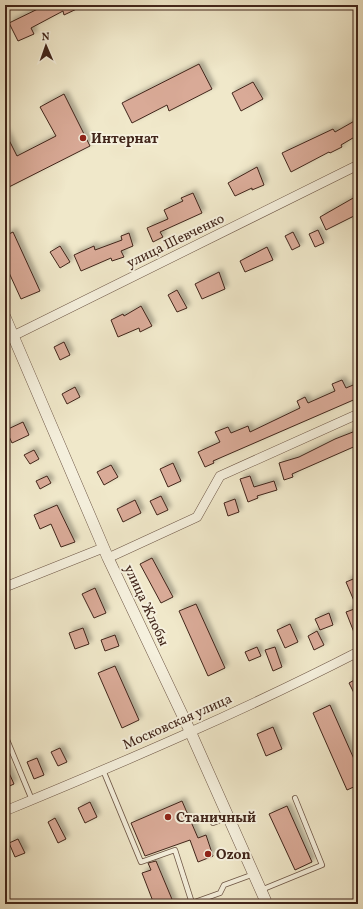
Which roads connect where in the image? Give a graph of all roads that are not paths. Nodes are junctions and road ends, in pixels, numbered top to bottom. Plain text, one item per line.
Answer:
1 (358, 165) edge
2 (5, 317) edge
3 (9, 338) edge
4 (358, 414) edge
5 (103, 548) junction
6 (108, 558) junction
7 (5, 587) edge
8 (358, 652) edge
9 (190, 731) junction
10 (5, 735) edge
11 (104, 770) junction
12 (295, 798) dead end
13 (32, 800) junction
14 (5, 811) edge
15 (228, 817) junction
16 (213, 823) dead end
17 (254, 874) junction
18 (261, 890) junction
19 (267, 904) edge

1 - 3 street, улица Шевченко
2 - 3 street, улица Жлобы
3 - 5 street, улица Жлобы
4 - 6 street
5 - 6 street, улица Жлобы
5 - 7 street
6 - 9 street, улица Жлобы
8 - 9 street, Московская улица
9 - 11 street, Московская улица
9 - 15 street, улица Жлобы
10 - 13 lane
11 - 13 street, Московская улица
11 - 17 lane
12 - 18 lane
13 - 14 street, Московская улица
15 - 16 lane
15 - 17 street, улица Жлобы
17 - 18 street, улица Жлобы
18 - 19 street, улица Жлобы

